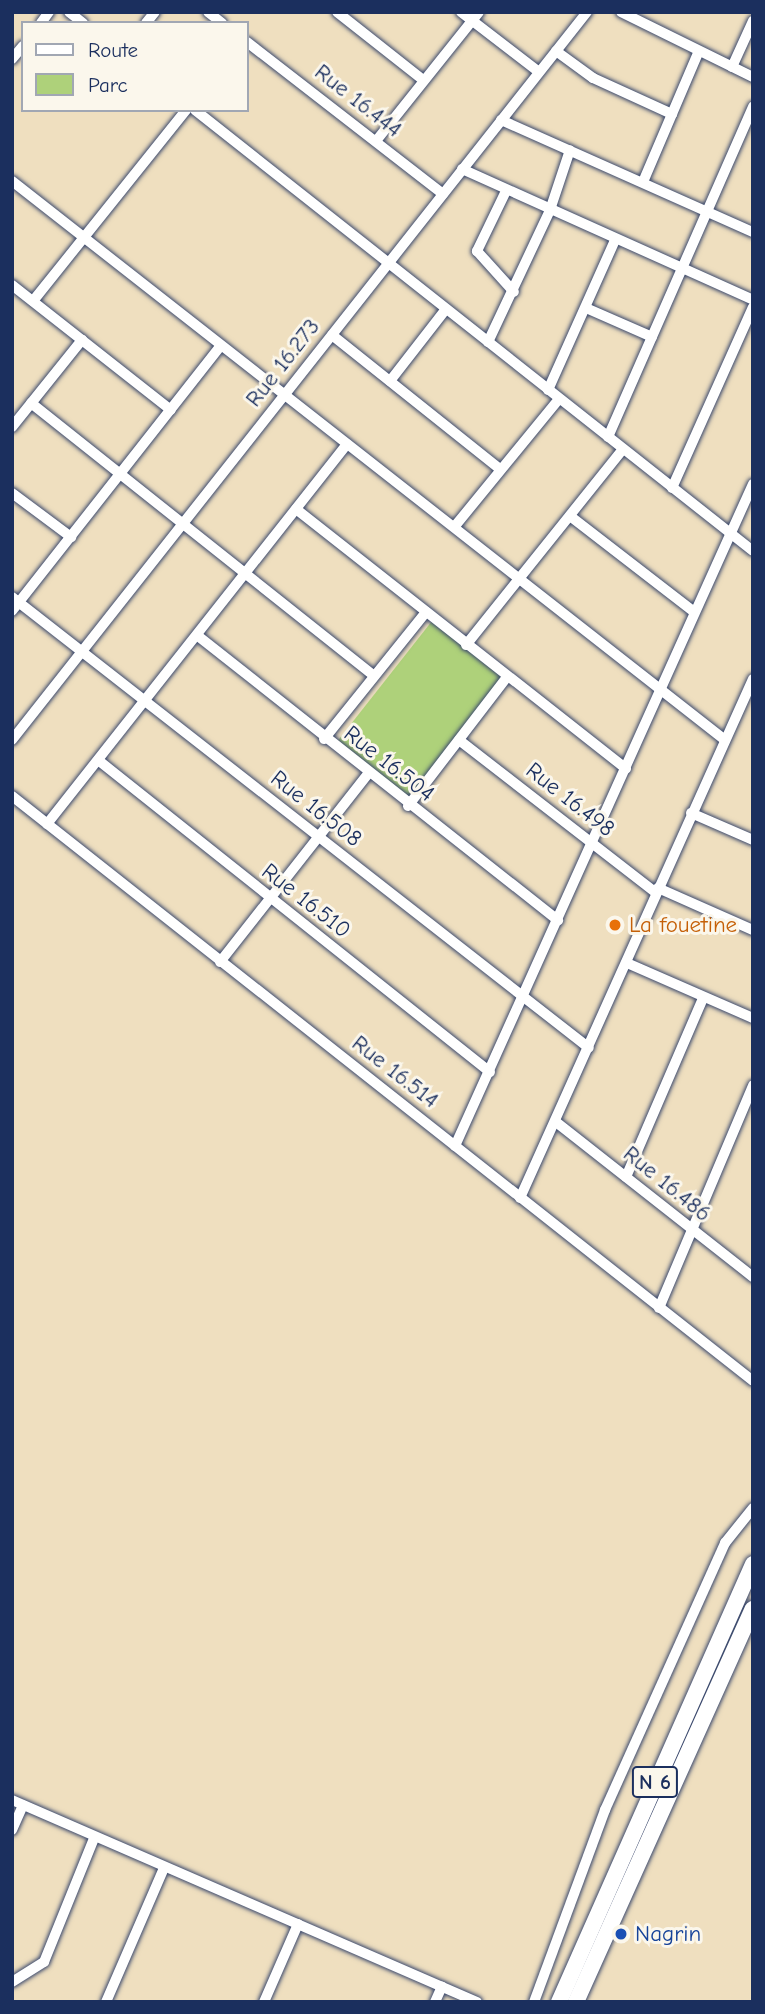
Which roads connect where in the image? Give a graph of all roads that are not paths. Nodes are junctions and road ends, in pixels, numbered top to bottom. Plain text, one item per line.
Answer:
1 (337, 12) edge
2 (461, 12) edge
3 (587, 12) edge
4 (621, 12) edge
5 (476, 17) edge
6 (753, 21) edge
7 (248, 43) edge
8 (556, 51) junction
9 (698, 52) junction
10 (732, 67) junction
11 (539, 72) junction
12 (753, 77) edge
13 (424, 80) junction
14 (753, 106) edge
15 (184, 112) edge
16 (198, 112) edge
17 (671, 114) junction
18 (501, 120) junction
19 (376, 141) junction
20 (569, 150) junction
21 (462, 169) junction
22 (12, 181) edge
23 (643, 181) junction
24 (506, 191) junction
25 (443, 194) junction
26 (550, 210) junction
27 (708, 211) junction
28 (753, 232) edge
29 (84, 238) junction
30 (615, 240) junction
31 (388, 264) junction
32 (682, 269) junction
33 (12, 285) edge
34 (514, 292) junction
35 (753, 300) edge
36 (33, 301) junction
37 (753, 307) edge
38 (586, 308) junction
39 (446, 309) junction
40 (332, 335) junction
41 (652, 337) junction
42 (82, 340) junction
43 (488, 342) junction
44 (220, 347) junction
45 (390, 382) junction
46 (548, 390) junction
47 (285, 395) junction
48 (559, 399) junction
49 (31, 403) junction
50 (171, 410) junction
51 (12, 427) edge
52 (608, 438) junction
53 (347, 444) junction
54 (622, 449) junction
55 (500, 469) junction
56 (121, 475) junction
57 (753, 484) edge
58 (671, 488) junction
59 (12, 493) edge
60 (296, 509) junction
61 (570, 516) junction
62 (184, 523) junction
63 (454, 526) junction
64 (730, 533) junction
65 (71, 537) junction
66 (753, 551) edge
67 (247, 573) junction
68 (520, 578) junction
69 (15, 604) edge
70 (426, 612) junction
71 (694, 612) junction
72 (198, 636) junction
73 (466, 645) junction
74 (83, 652) junction
75 (374, 676) junction
76 (507, 677) junction
77 (753, 679) edge
78 (662, 691) junction
79 (145, 701) junction
80 (324, 739) junction
81 (12, 740) edge
82 (458, 740) junction
83 (725, 740) junction
84 (98, 760) junction
85 (626, 769) junction
86 (368, 775) junction
87 (12, 796) edge
88 (408, 806) junction
89 (691, 813) junction
90 (47, 824) junction
91 (317, 837) junction
92 (753, 840) edge
93 (592, 844) junction
94 (657, 890) junction
95 (269, 899) junction
96 (558, 920) junction
97 (753, 930) edge
98 (220, 962) junction
99 (627, 962) junction
100 (523, 998) junction
101 (703, 998) junction
102 (753, 1018) edge
103 (589, 1048) junction
104 (489, 1072) junction
105 (753, 1085) edge
106 (556, 1122) junction
107 (456, 1146) junction
108 (625, 1177) junction
109 (520, 1198) junction
110 (692, 1231) junction
111 (753, 1277) edge
112 (659, 1308) junction
113 (753, 1381) edge
114 (753, 1508) edge
115 (753, 1564) edge
116 (753, 1609) edge
117 (746, 1636) edge
118 (18, 1803) edge
119 (12, 1830) edge
120 (94, 1838) junction
121 (164, 1868) junction
122 (298, 1924) junction
123 (12, 1982) edge
124 (442, 1986) junction
125 (106, 2002) edge
126 (264, 2002) edge
127 (435, 2002) edge
128 (477, 2002) edge
129 (534, 2002) edge
130 (558, 2002) edge
131 (576, 2002) edge

1 - 13 street
2 - 5 street
3 - 8 street, Rue 16.273
4 - 9 street
5 - 11 street
5 - 13 street
6 - 10 street
7 - 19 street, Rue 16.444
8 - 11 street, Rue 16.273
8 - 17 street
9 - 10 street
9 - 17 street
10 - 12 street
11 - 18 street, Rue 16.273
13 - 19 street
14 - 27 street
15 - 29 street
16 - 31 street
17 - 23 street
18 - 20 street
18 - 21 street, Rue 16.273
19 - 25 street, Rue 16.444
20 - 23 street
20 - 26 street
21 - 24 street
21 - 25 street, Rue 16.273
22 - 29 street
23 - 27 street
24 - 26 street
24 - 34 street
25 - 31 street, Rue 16.273
26 - 30 street
26 - 34 street
27 - 28 street
27 - 32 street
29 - 36 street
29 - 44 street
30 - 32 street
30 - 38 street
31 - 39 street
31 - 40 street, Rue 16.273
32 - 35 street
32 - 41 street
33 - 36 street
34 - 43 street
36 - 42 street
37 - 58 street
38 - 41 street
38 - 46 street
39 - 43 street
39 - 45 street
40 - 45 street
40 - 47 street, Rue 16.273
41 - 52 street
42 - 49 street
42 - 50 street
43 - 46 street
44 - 47 street
44 - 50 street
45 - 55 street
46 - 48 street
47 - 53 street
47 - 62 street, Rue 16.273
48 - 52 street
48 - 55 street
49 - 51 street
49 - 56 street
50 - 56 street
52 - 54 street
53 - 60 street
53 - 63 street
54 - 58 street
54 - 61 street
55 - 63 street
56 - 62 street
56 - 65 street
57 - 64 street
58 - 64 street
59 - 65 street
60 - 67 street
60 - 70 street
61 - 68 street
61 - 71 street
62 - 67 street
62 - 74 street, Rue 16.273
63 - 68 street
64 - 66 street
64 - 71 street
65 - 69 street
67 - 72 street
67 - 75 street
68 - 73 street
68 - 78 street
69 - 74 street, Rue 16.508
70 - 73 street
70 - 75 street
71 - 78 street
72 - 79 street
72 - 80 street, Rue 16.504
73 - 76 street
74 - 79 street, Rue 16.508
74 - 81 street, Rue 16.273
75 - 80 street
76 - 82 street
76 - 85 street
77 - 83 street
78 - 83 street
78 - 85 street
79 - 84 street
79 - 91 street, Rue 16.508
80 - 86 street, Rue 16.504
82 - 88 street
82 - 93 street, Rue 16.498
83 - 89 street
84 - 90 street
84 - 95 street, Rue 16.510
85 - 93 street
86 - 88 street, Rue 16.504
86 - 91 street
87 - 90 street, Rue 16.514
88 - 96 street, Rue 16.504
89 - 92 street
89 - 94 street
90 - 98 street, Rue 16.514
91 - 95 street
91 - 100 street, Rue 16.508
93 - 94 street, Rue 16.498
93 - 96 street
94 - 97 street, Rue 16.498
94 - 99 street
95 - 98 street
95 - 104 street, Rue 16.510
96 - 100 street
98 - 107 street, Rue 16.514
99 - 101 street
99 - 103 street
100 - 103 street, Rue 16.508
100 - 104 street
101 - 102 street
101 - 108 street
103 - 106 street
104 - 107 street
105 - 110 street
106 - 108 street, Rue 16.486
106 - 109 street
107 - 109 street, Rue 16.514
108 - 110 street, Rue 16.486
109 - 112 street, Rue 16.514
110 - 111 street, Rue 16.486
110 - 112 street
112 - 113 street, Rue 16.514
114 - 129 street
115 - 130 main road, N 6
116 - 117 main road, N 6
117 - 131 main road, N 6
118 - 119 street
118 - 120 street
120 - 121 street
120 - 123 street
121 - 122 street
121 - 125 street
122 - 124 street
122 - 126 street
124 - 127 street
124 - 128 street

